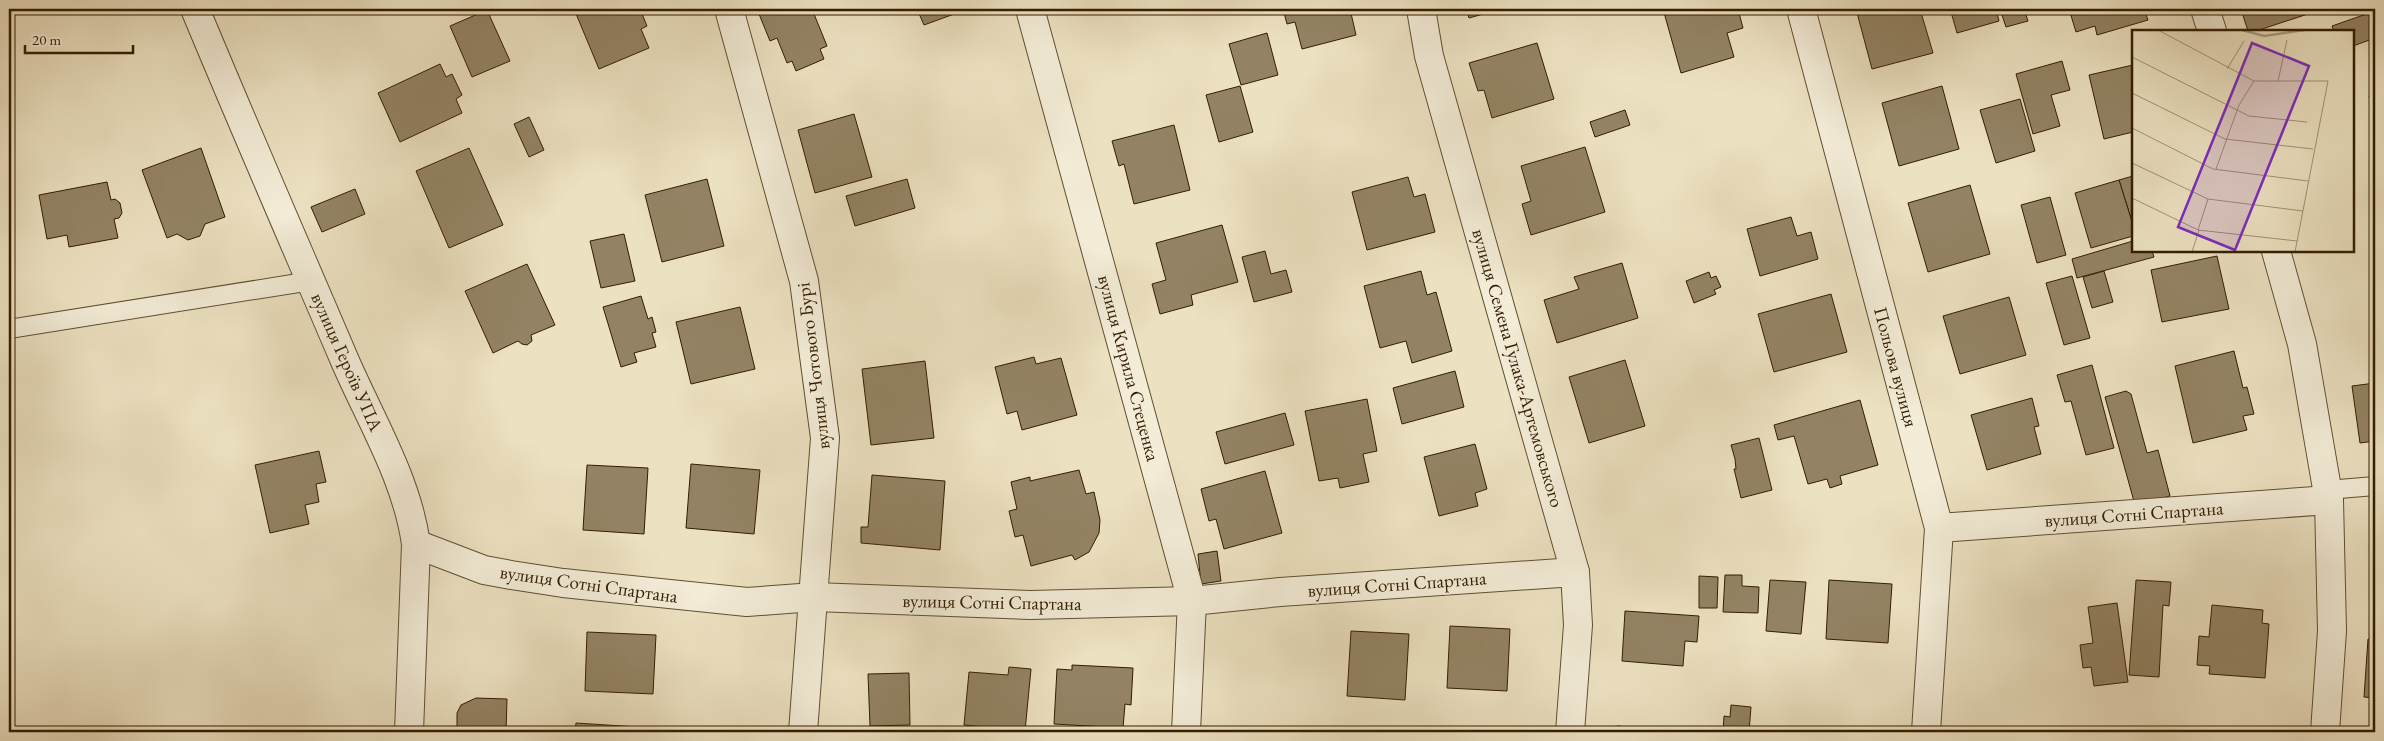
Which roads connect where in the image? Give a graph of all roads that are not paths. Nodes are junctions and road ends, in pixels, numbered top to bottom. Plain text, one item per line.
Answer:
1 (195, 9) edge
2 (730, 9) edge
3 (1030, 9) edge
4 (1421, 9) edge
5 (1801, 9) edge
6 (2205, 9) edge
7 (2212, 30) edge
8 (2276, 252) edge
9 (311, 281) junction
10 (9, 329) edge
11 (2375, 486) edge
12 (2328, 495) junction
13 (1939, 528) junction
14 (416, 544) junction
15 (1575, 572) junction
16 (814, 597) junction
17 (1192, 601) junction
18 (409, 732) edge
19 (803, 732) edge
20 (1186, 732) edge
21 (1570, 732) edge
22 (1926, 732) edge
23 (2324, 732) edge

1 - 9 street, вулиця Героїв УПА
2 - 16 street, вулиця Чотового Бурі
3 - 17 street, вулиця Кирила Стеценка
4 - 15 street, вулиця Семена Гулака-Артемовського
5 - 13 street, Польова вулиця
6 - 7 street
8 - 12 street
9 - 10 lane
9 - 14 street, вулиця Героїв УПА
11 - 12 lane
12 - 13 street, вулиця Сотні Спартана
12 - 23 street
13 - 22 street, Польова вулиця
14 - 16 street, вулиця Сотні Спартана
14 - 18 street, вулиця Героїв УПА
15 - 17 street, вулиця Сотні Спартана
15 - 21 street, вулиця Семена Гулака-Артемовського
16 - 17 street, вулиця Сотні Спартана
16 - 19 street, вулиця Чотового Бурі
17 - 20 street, вулиця Кирила Стеценка

